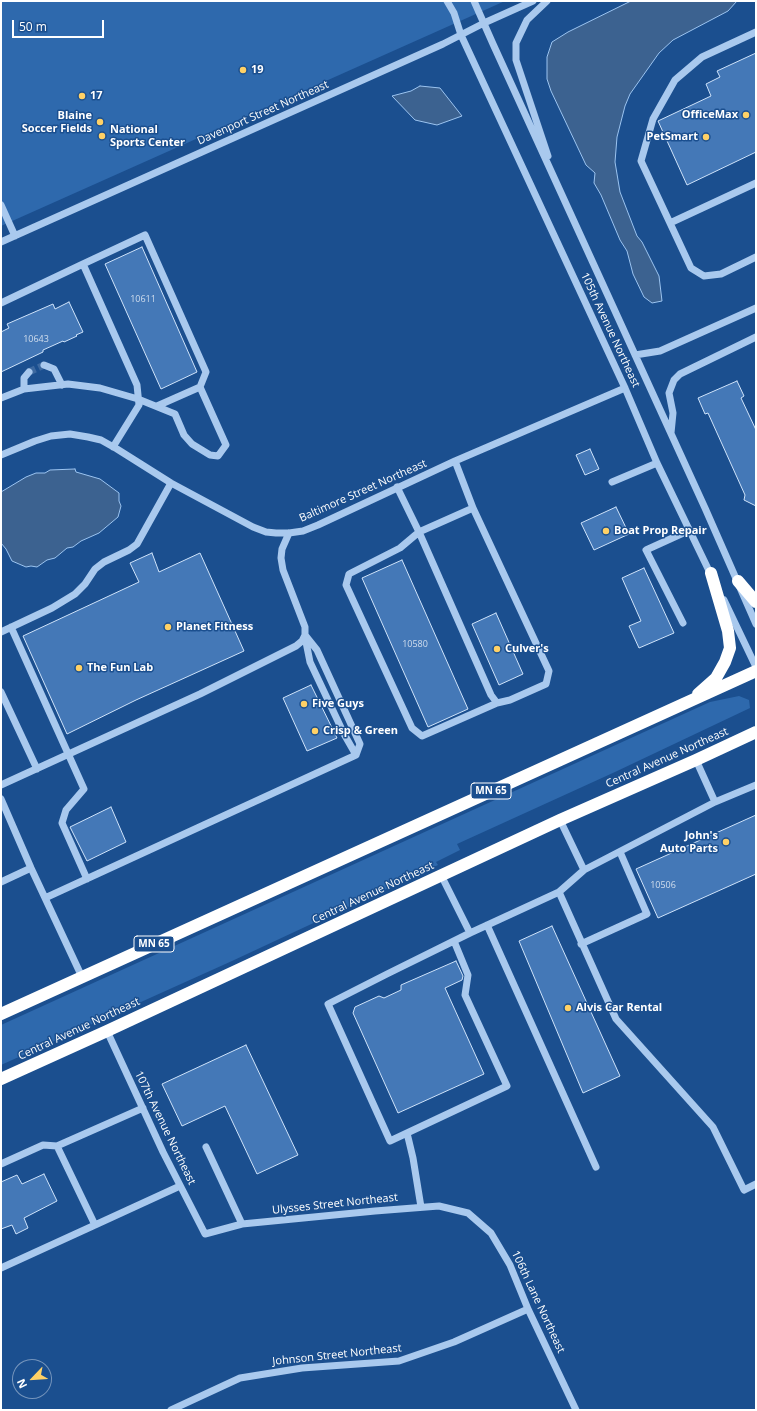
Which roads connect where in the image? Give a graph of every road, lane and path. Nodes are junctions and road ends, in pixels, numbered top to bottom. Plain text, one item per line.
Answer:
1 (447, 1) edge
2 (474, 1) edge
3 (533, 1) edge
4 (548, 1) edge
5 (484, 23) junction
6 (756, 32) edge
7 (461, 35) junction
8 (756, 183) edge
9 (559, 190) junction
10 (1, 205) edge
11 (670, 223) junction
12 (15, 236) junction
13 (1, 242) edge
14 (756, 257) edge
15 (83, 264) junction
16 (1, 303) edge
17 (756, 308) edge
18 (756, 337) edge
19 (635, 355) junction
20 (44, 365) dead end
21 (29, 372) dead end
22 (62, 384) junction
23 (200, 386) junction
24 (625, 388) junction
25 (24, 389) junction
26 (1, 398) edge
27 (138, 399) junction
28 (157, 406) junction
29 (671, 435) junction
30 (113, 447) junction
31 (1, 455) edge
32 (455, 461) junction
33 (657, 463) junction
34 (612, 482) dead end
35 (171, 483) junction
36 (397, 488) junction
37 (473, 508) junction
38 (690, 530) junction
39 (419, 532) junction
40 (288, 533) junction
41 (710, 573) junction
42 (738, 582) junction
43 (756, 602) edge
44 (683, 623) dead end
45 (756, 624) edge
46 (11, 627) junction
47 (1, 632) edge
48 (305, 635) junction
49 (756, 667) edge
50 (756, 671) edge
51 (1, 692) edge
52 (497, 702) junction
53 (688, 702) junction
54 (756, 732) edge
55 (69, 755) junction
56 (356, 755) junction
57 (696, 760) junction
58 (37, 769) junction
59 (1, 785) edge
60 (756, 785) edge
61 (1, 799) edge
62 (715, 802) junction
63 (560, 820) junction
64 (620, 852) junction
65 (31, 868) junction
66 (584, 870) junction
67 (441, 876) junction
68 (87, 879) junction
69 (1, 882) edge
70 (559, 892) junction
71 (45, 898) junction
72 (487, 925) junction
73 (470, 933) junction
74 (454, 941) junction
75 (581, 944) junction
76 (82, 977) junction
77 (1, 1014) edge
78 (107, 1031) junction
79 (1, 1079) edge
80 (143, 1108) junction
81 (406, 1133) junction
82 (57, 1146) junction
83 (206, 1147) dead end
84 (1, 1164) edge
85 (596, 1167) dead end
86 (756, 1184) edge
87 (180, 1186) junction
88 (421, 1207) junction
89 (468, 1213) joint
90 (242, 1224) junction
91 (95, 1225) junction
92 (205, 1234) joint
93 (1, 1268) edge
94 (528, 1309) junction
95 (170, 1410) edge
96 (576, 1410) edge

1 - 7 street, 105th Avenue Northeast
2 - 5 street, 105th Avenue Northeast
3 - 5 street, Davenport Street Northeast
4 - 9 street
5 - 7 street, Davenport Street Northeast
5 - 9 street, 105th Avenue Northeast
6 - 11 street
7 - 12 street, Davenport Street Northeast
7 - 24 street, 105th Avenue Northeast
8 - 11 street
9 - 19 street, 105th Avenue Northeast
10 - 12 street
11 - 14 street
12 - 13 street, Davenport Street Northeast
15 - 16 street
15 - 23 street
15 - 27 street
17 - 19 street
18 - 29 street
19 - 29 street, 105th Avenue Northeast
20 - 22 street
21 - 25 street
22 - 25 street
22 - 27 street
23 - 28 street
23 - 28 street
24 - 32 street, Baltimore Street Northeast
24 - 33 street, 105th Avenue Northeast
25 - 26 street
27 - 28 street
27 - 30 street
29 - 42 street, 105th Avenue Northeast
30 - 31 street, Baltimore Street Northeast
30 - 35 street, Baltimore Street Northeast
32 - 36 street, Baltimore Street Northeast
32 - 37 street
33 - 34 street
33 - 38 street, 105th Avenue Northeast
35 - 40 street, Baltimore Street Northeast
35 - 46 street
36 - 39 street
36 - 40 street, Baltimore Street Northeast
37 - 39 street
37 - 52 street
38 - 41 street, 105th Avenue Northeast
38 - 44 street
39 - 52 street
39 - 52 street
40 - 48 street
41 - 49 street, 105th Avenue Northeast
41 - 53 highway
42 - 43 highway
42 - 45 street, 105th Avenue Northeast
46 - 47 street
46 - 55 street
48 - 55 street
48 - 56 street
48 - 56 street
50 - 53 highway, MN 65
51 - 58 street
53 - 76 highway, MN 65
54 - 57 highway, Central Avenue Northeast
55 - 58 street
55 - 68 street
56 - 68 street
57 - 62 street
57 - 63 highway, Central Avenue Northeast
58 - 59 street
60 - 62 street
61 - 65 street
62 - 64 street
63 - 66 street
63 - 67 highway, Central Avenue Northeast
64 - 66 street
64 - 75 street
65 - 69 street
65 - 71 street
66 - 70 street
67 - 73 street
67 - 78 highway, Central Avenue Northeast
68 - 71 street
70 - 72 street
70 - 75 street
71 - 76 street
72 - 73 street
72 - 85 street
73 - 74 street
74 - 81 street
74 - 81 street
75 - 86 street
76 - 77 highway, MN 65
78 - 79 highway, Central Avenue Northeast
78 - 80 street, 107th Avenue Northeast
80 - 82 street
80 - 87 street, 107th Avenue Northeast
81 - 88 street
82 - 84 street
82 - 91 street
83 - 90 street
87 - 91 street
87 - 92 street, 107th Avenue Northeast
88 - 89 street, Ulysses Street Northeast
88 - 90 street, Ulysses Street Northeast
89 - 94 street, 106th Lane Northeast
90 - 92 street, Ulysses Street Northeast
91 - 93 street
94 - 95 street, Johnson Street Northeast
94 - 96 street, 106th Lane Northeast

